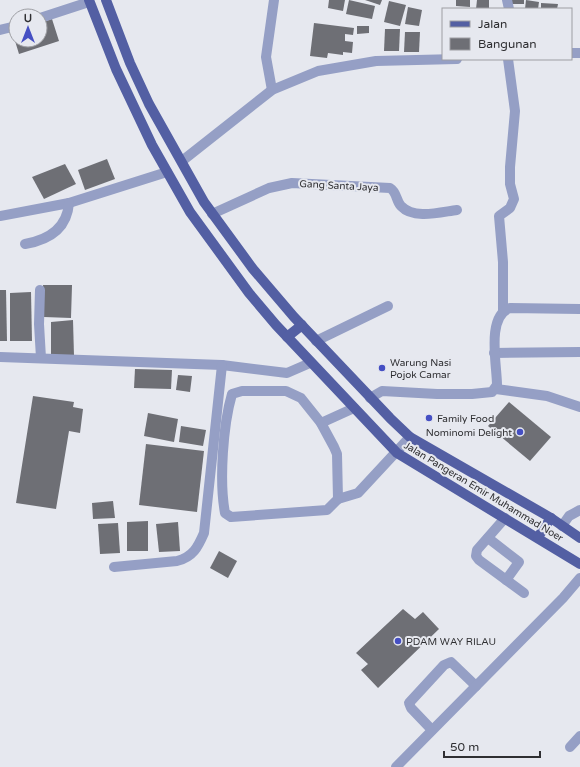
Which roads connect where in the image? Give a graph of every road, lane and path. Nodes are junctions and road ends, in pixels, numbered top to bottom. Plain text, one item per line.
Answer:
1 (106, 0) edge
2 (274, 0) edge
3 (89, 1) edge
4 (48, 15) edge
5 (442, 60) edge
6 (508, 60) edge
7 (130, 63) junction
8 (116, 69) junction
9 (272, 90) junction
10 (182, 161) junction
11 (167, 172) junction
12 (204, 202) junction
13 (69, 203) junction
14 (457, 210) dead end
15 (190, 212) junction
16 (212, 214) junction
17 (0, 216) edge
18 (25, 244) dead end
19 (40, 290) dead end
20 (388, 306) dead end
21 (580, 309) edge
22 (503, 311) junction
23 (302, 325) junction
24 (287, 337) junction
25 (316, 340) junction
26 (580, 352) edge
27 (494, 353) junction
28 (0, 357) edge
29 (41, 358) junction
30 (310, 363) junction
31 (222, 365) junction
32 (496, 389) junction
33 (370, 398) junction
34 (580, 407) edge
35 (354, 408) junction
36 (321, 423) junction
37 (410, 437) junction
38 (396, 453) junction
39 (338, 499) junction
40 (580, 510) edge
41 (505, 518) junction
42 (550, 518) junction
43 (562, 526) junction
44 (538, 537) junction
45 (488, 538) junction
46 (580, 538) edge
47 (580, 564) edge
48 (114, 567) dead end
49 (580, 578) edge
50 (506, 580) junction
51 (524, 593) dead end
52 (476, 686) junction
53 (432, 730) junction
54 (580, 736) edge
55 (570, 747) dead end
56 (396, 767) edge

1 - 7 main road, Jalan Pangeran Emir Muhammad Noer
2 - 9 street
3 - 4 street
3 - 8 main road, Jalan Pangeran Emir Muhammad Noer
5 - 9 street
6 - 22 street
7 - 8 main road
7 - 10 main road, Jalan Pangeran Emir Muhammad Noer
8 - 11 main road, Jalan Pangeran Emir Muhammad Noer
9 - 10 street
10 - 12 main road, Jalan Pangeran Emir Muhammad Noer
11 - 13 street
11 - 15 main road, Jalan Pangeran Emir Muhammad Noer
12 - 15 main road
12 - 16 main road, Jalan Pangeran Emir Muhammad Noer
13 - 17 street
13 - 18 street
14 - 16 street, Gang Santa Jaya
15 - 24 main road, Jalan Pangeran Emir Muhammad Noer
16 - 23 main road, Jalan Pangeran Emir Muhammad Noer
19 - 29 street
20 - 25 street
21 - 22 street
22 - 27 street
23 - 24 main road
23 - 25 main road, Jalan Pangeran Emir Muhammad Noer
24 - 30 main road, Jalan Pangeran Emir Muhammad Noer
25 - 33 main road, Jalan Pangeran Emir Muhammad Noer
26 - 27 street
27 - 32 street
28 - 29 street
29 - 31 street
30 - 31 street
30 - 35 main road, Jalan Pangeran Emir Muhammad Noer
31 - 48 street
32 - 33 street
32 - 34 street
33 - 37 main road, Jalan Pangeran Emir Muhammad Noer
35 - 36 street
35 - 38 main road, Jalan Pangeran Emir Muhammad Noer
36 - 39 street
36 - 39 street
37 - 38 street
37 - 42 main road, Jalan Pangeran Emir Muhammad Noer
38 - 39 street
38 - 41 main road, Jalan Pangeran Emir Muhammad Noer
40 - 43 street
41 - 44 main road, Jalan Pangeran Emir Muhammad Noer
41 - 45 street
42 - 43 main road, Jalan Pangeran Emir Muhammad Noer
42 - 44 main road
43 - 46 main road, Jalan Pangeran Emir Muhammad Noer
44 - 47 main road, Jalan Pangeran Emir Muhammad Noer
45 - 50 street
45 - 50 street
49 - 52 street
50 - 51 street
52 - 53 street
52 - 53 street
53 - 56 street
54 - 55 street

